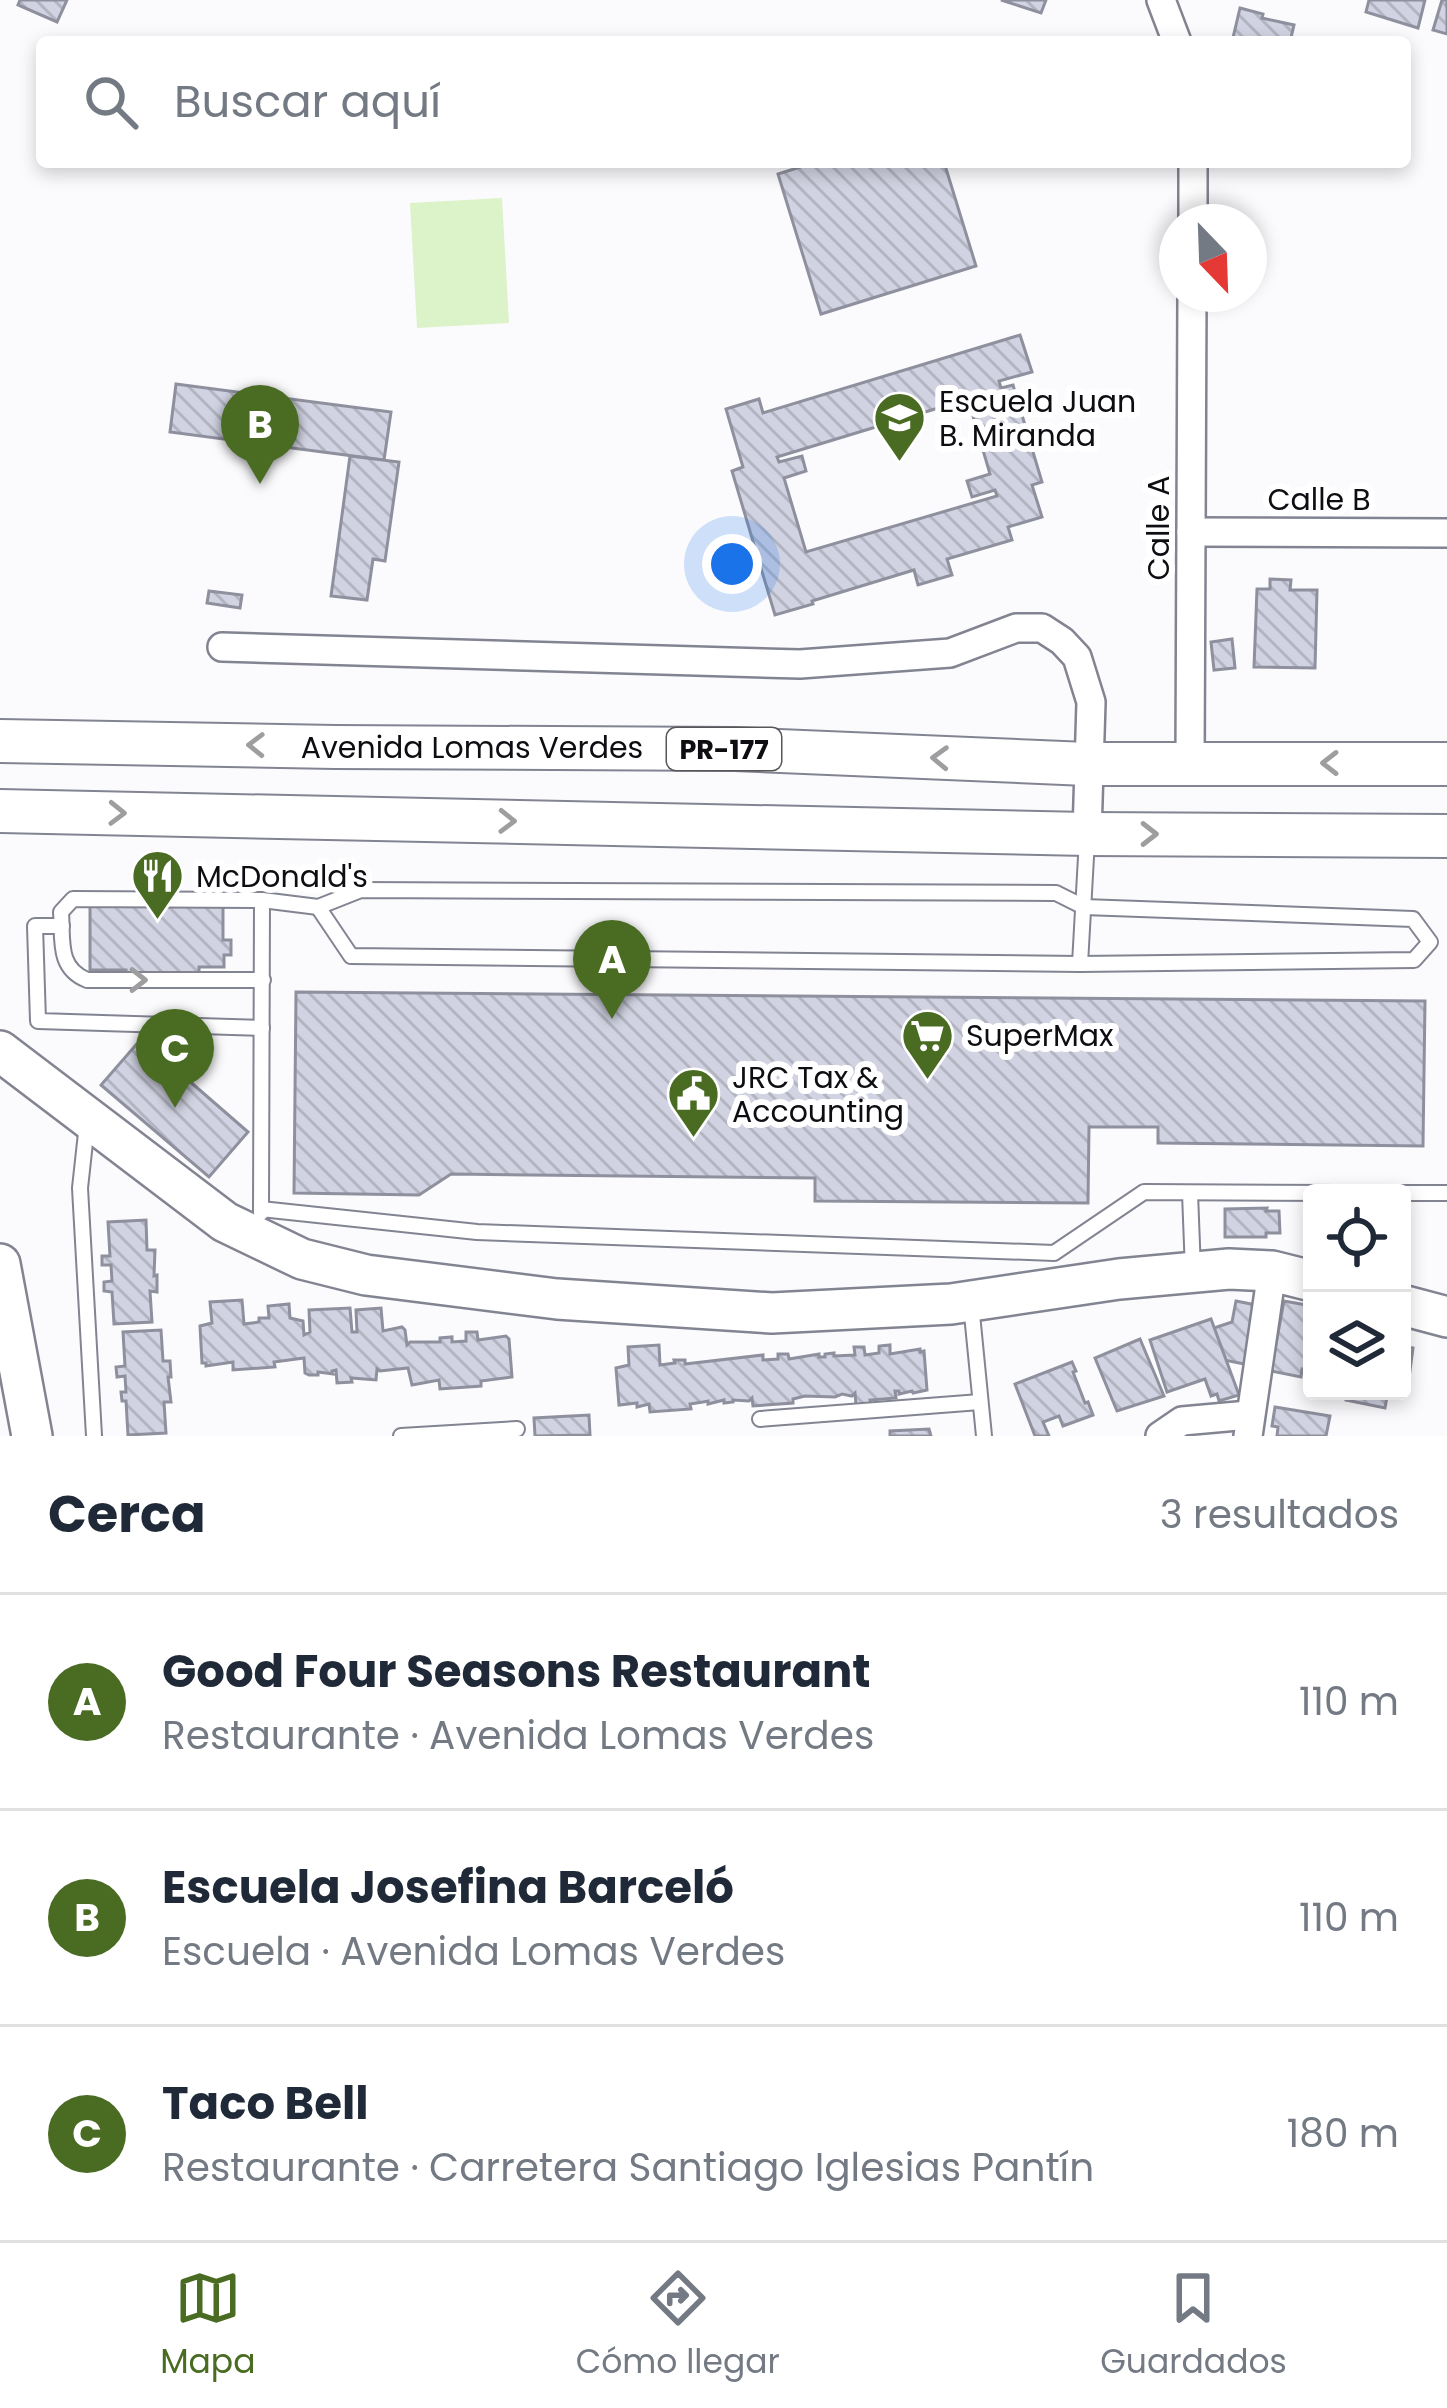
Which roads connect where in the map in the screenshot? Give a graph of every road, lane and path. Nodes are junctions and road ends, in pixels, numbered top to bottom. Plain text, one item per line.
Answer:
1 (1161, 0) edge
2 (1175, 36) edge
3 (1193, 168) edge
4 (1193, 204) edge
5 (1192, 312) edge
6 (1191, 532) junction
7 (1447, 533) edge
8 (222, 647) dead end
9 (0, 741) edge
10 (1190, 763) junction
11 (1088, 764) junction
12 (1447, 764) edge
13 (15, 811) edge
14 (1087, 834) junction
15 (1447, 836) edge
16 (0, 845) edge
17 (262, 900) junction
18 (318, 907) junction
19 (1084, 907) junction
20 (62, 926) junction
21 (1447, 941) edge
22 (1430, 942) junction
23 (1080, 964) junction
24 (262, 980) junction
25 (262, 1028) junction
26 (0, 1051) edge
27 (88, 1118) junction
28 (1190, 1193) junction
29 (1303, 1193) edge
30 (1411, 1193) edge
31 (1447, 1193) edge
32 (261, 1224) junction
33 (0, 1264) edge
34 (1055, 1270) junction
35 (1193, 1271) junction
36 (1273, 1271) junction
37 (1303, 1279) edge
38 (971, 1301) junction
39 (1411, 1307) edge
40 (1447, 1317) edge
41 (980, 1402) junction
42 (760, 1419) dead end
43 (1248, 1426) edge
44 (517, 1429) dead end
45 (32, 1436) edge
46 (94, 1436) edge
47 (401, 1436) edge
48 (984, 1436) edge
49 (1160, 1436) edge

1 - 2 street
3 - 4 street
5 - 6 street, Calle A
6 - 7 street, Calle B
6 - 10 street, Calle A
8 - 11 street
11 -> 9 main road, Avenida Lomas Verdes / PR-177
10 - 11 main road, Avenida Lomas Verdes / PR-177
12 -> 10 main road, Avenida Lomas Verdes / PR-177
11 - 14 street
13 -> 14 main road
13 - 16 main road
14 -> 15 main road
14 - 19 lane
17 - 18 lane
17 - 20 lane
17 - 24 lane
18 - 19 lane
18 - 23 lane
19 - 22 lane
19 - 23 lane
20 -> 24 lane
20 - 25 lane
21 - 22 lane
22 - 23 lane
24 - 25 lane
25 - 32 lane
26 - 27 street
27 - 32 street
27 - 46 lane
28 - 29 lane
28 - 34 lane
28 - 35 lane
30 - 31 lane
32 - 34 lane
32 - 38 street
33 - 45 street
34 - 35 street
34 - 38 street
35 - 36 street
36 - 37 street
36 - 43 street
38 - 41 lane
39 - 40 street
41 - 42 lane
41 - 48 lane
43 - 49 street
44 - 47 lane

